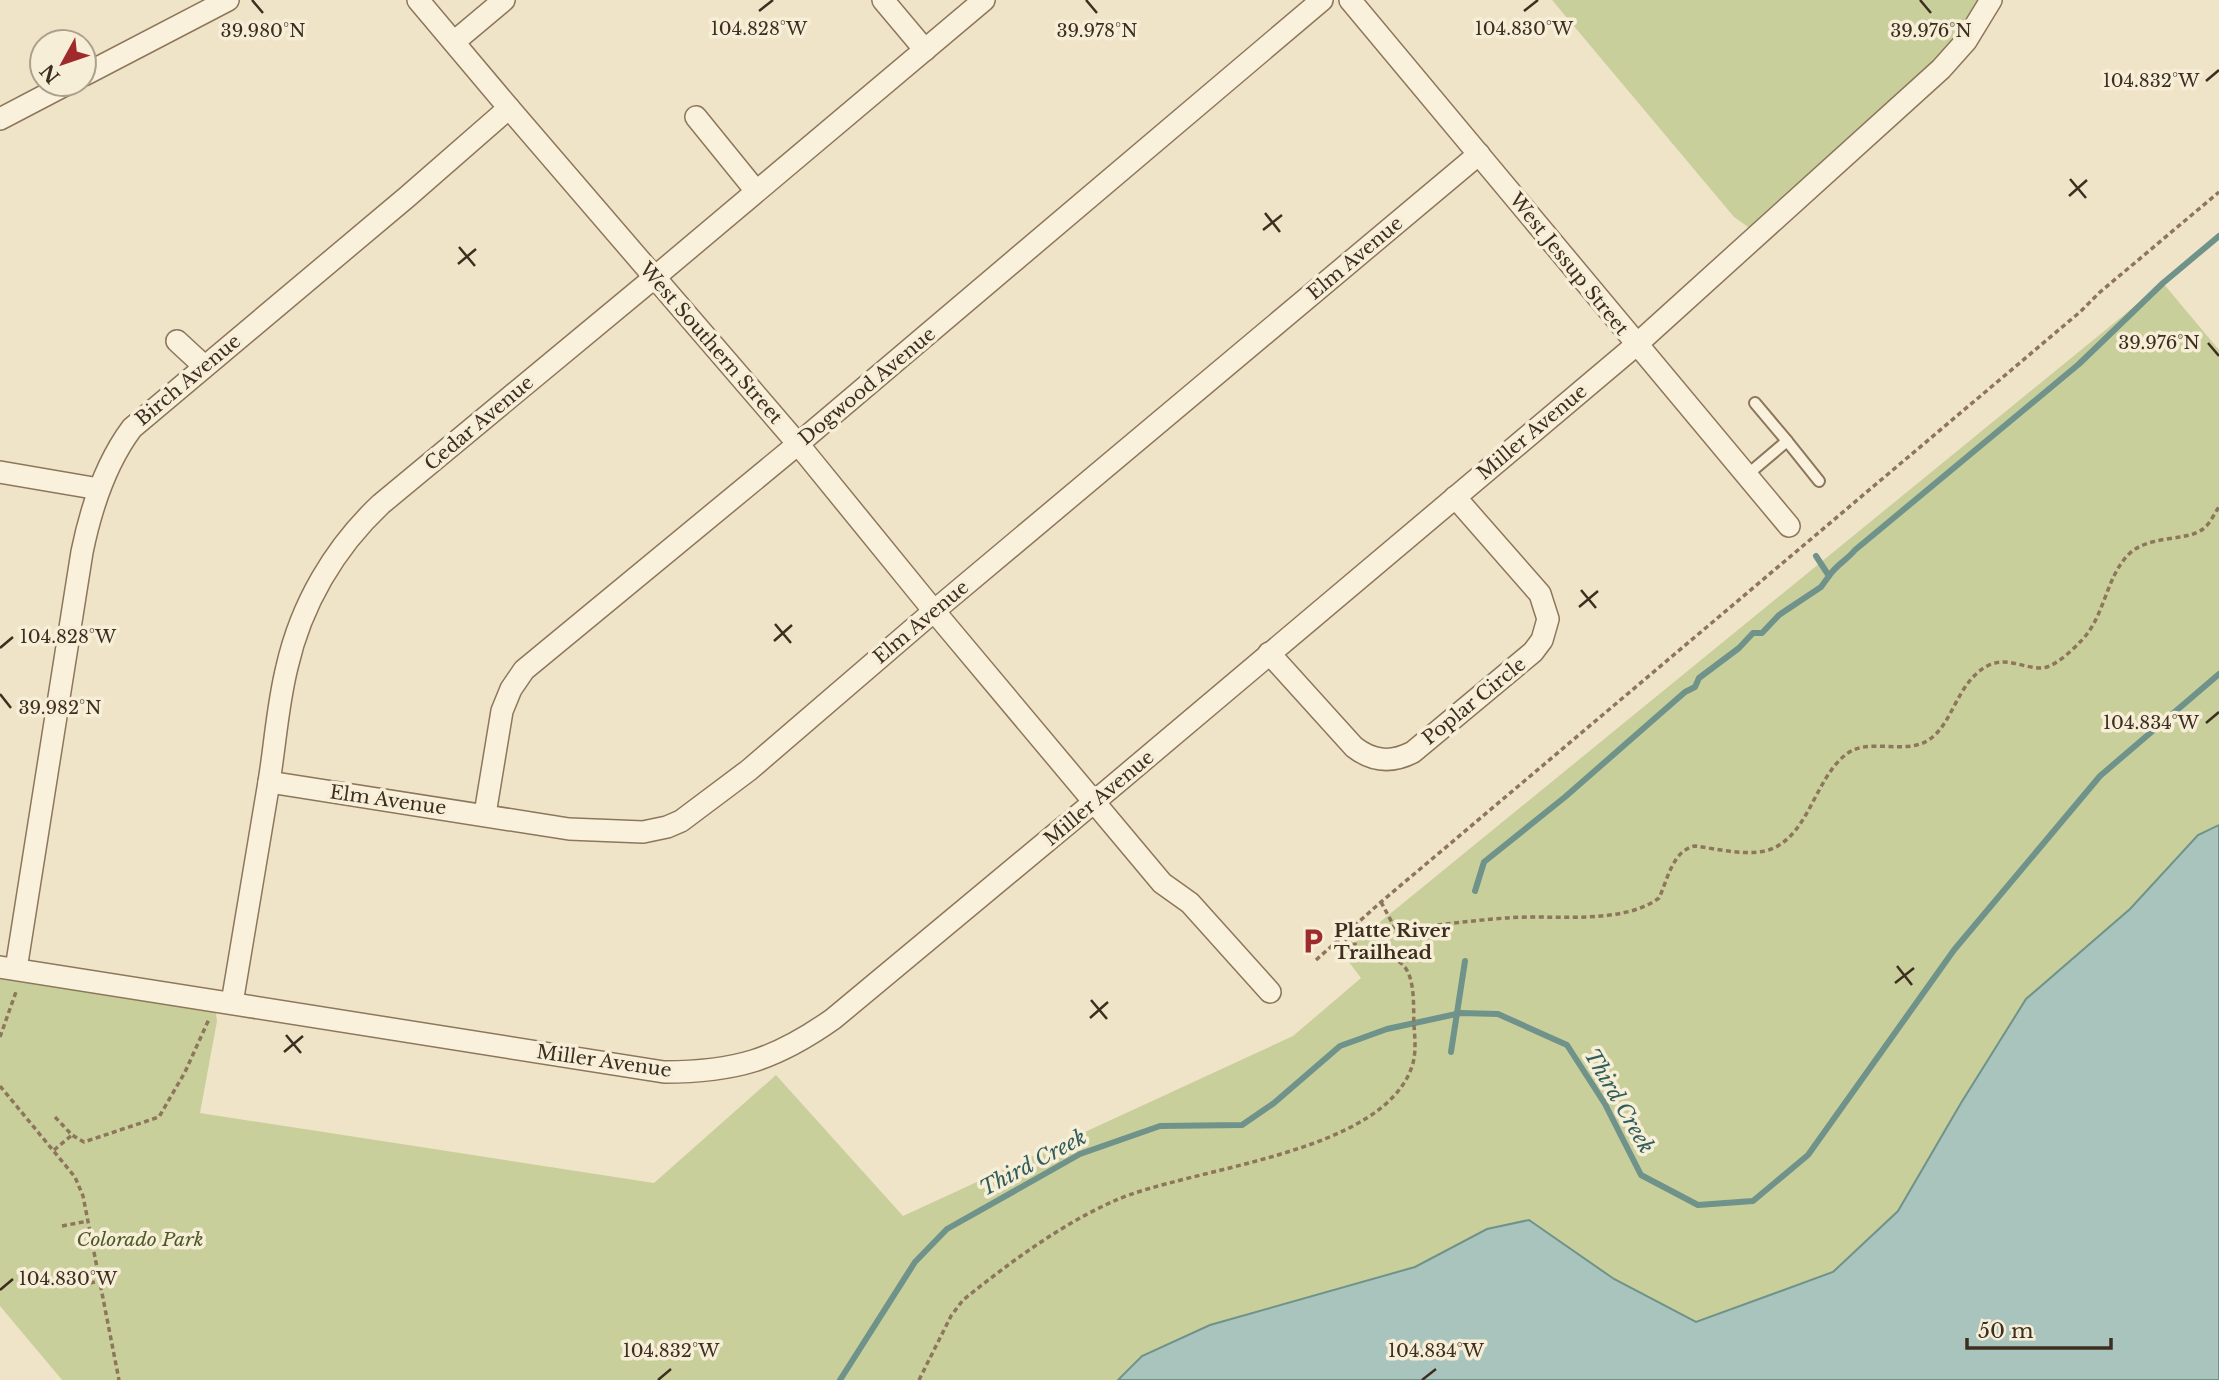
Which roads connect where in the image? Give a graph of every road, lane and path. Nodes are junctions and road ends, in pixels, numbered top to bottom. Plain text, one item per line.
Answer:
1 (228, 0) edge
2 (418, 0) edge
3 (504, 0) edge
4 (883, 0) edge
5 (984, 0) edge
6 (1322, 0) edge
7 (1350, 0) edge
8 (1991, 0) edge
9 (454, 42) junction
10 (925, 50) junction
11 (98, 68) edge
12 (39, 98) edge
13 (509, 108) junction
14 (696, 117) dead end
15 (0, 118) edge
16 (1479, 154) junction
17 (756, 191) junction
18 (2219, 192) edge
19 (655, 278) junction
20 (177, 341) dead end
21 (1636, 345) junction
22 (204, 366) junction
23 (1755, 403) dead end
24 (1787, 441) junction
25 (798, 444) junction
26 (0, 472) edge
27 (1747, 475) junction
28 (1819, 481) dead end
29 (99, 489) junction
30 (1455, 497) junction
31 (2219, 508) edge
32 (1789, 526) dead end
33 (933, 611) junction
34 (1269, 653) junction
35 (269, 782) junction
36 (1094, 802) junction
37 (485, 814) junction
38 (1381, 902) junction
39 (1396, 930) junction
40 (1343, 937) junction
41 (1355, 937) junction
42 (1355, 947) junction
43 (1316, 960) dead end
44 (11, 974) edge
45 (1270, 992) dead end
46 (223, 1002) junction
47 (0, 1037) edge
48 (0, 1086) edge
49 (55, 1117) dead end
50 (72, 1135) junction
51 (54, 1150) junction
52 (88, 1221) junction
53 (62, 1226) dead end
54 (100, 1281) junction
55 (90, 1283) dead end
56 (119, 1380) edge
57 (919, 1380) edge

1 - 11 street
2 - 9 street, West Southern Street
3 - 9 street
4 - 10 street
5 - 10 street, Cedar Avenue
6 - 25 street, Dogwood Avenue
7 - 16 street, West Jessup Street
8 - 21 street, Miller Avenue
9 - 13 street, West Southern Street
10 - 17 street, Cedar Avenue
12 - 15 street
13 - 19 street, West Southern Street
13 - 22 street, Birch Avenue
14 - 17 street
16 - 21 street, West Jessup Street
16 - 33 street, Elm Avenue
17 - 19 street, Cedar Avenue
18 - 38 path
19 - 25 street, West Southern Street
19 - 35 street, Cedar Avenue
20 - 22 street
21 - 27 street, West Jessup Street
21 - 30 street, Miller Avenue
22 - 29 street, Birch Avenue
23 - 24 lane
24 - 27 lane
24 - 28 lane
25 - 33 street, West Southern Street
25 - 37 street, Dogwood Avenue
26 - 29 street
27 - 32 street, West Jessup Street
29 - 44 street, Birch Avenue
30 - 34 street, Miller Avenue
30 - 34 street, Poplar Circle
31 - 39 path
33 - 36 street, West Southern Street
33 - 37 street, Elm Avenue
34 - 36 street, Miller Avenue
35 - 37 street, Elm Avenue
35 - 46 street, Cedar Avenue
36 - 45 street, West Southern Street
36 - 46 street, Miller Avenue
38 - 39 path
38 - 40 path
39 - 41 path
40 - 41 path
40 - 42 path
40 - 43 path
41 - 42 path
42 - 57 path
44 - 46 street, Miller Avenue
44 - 47 path
46 - 50 path
48 - 51 path
49 - 50 path
50 - 51 path
51 - 52 path
52 - 53 path
52 - 54 path
54 - 55 path
54 - 56 path

